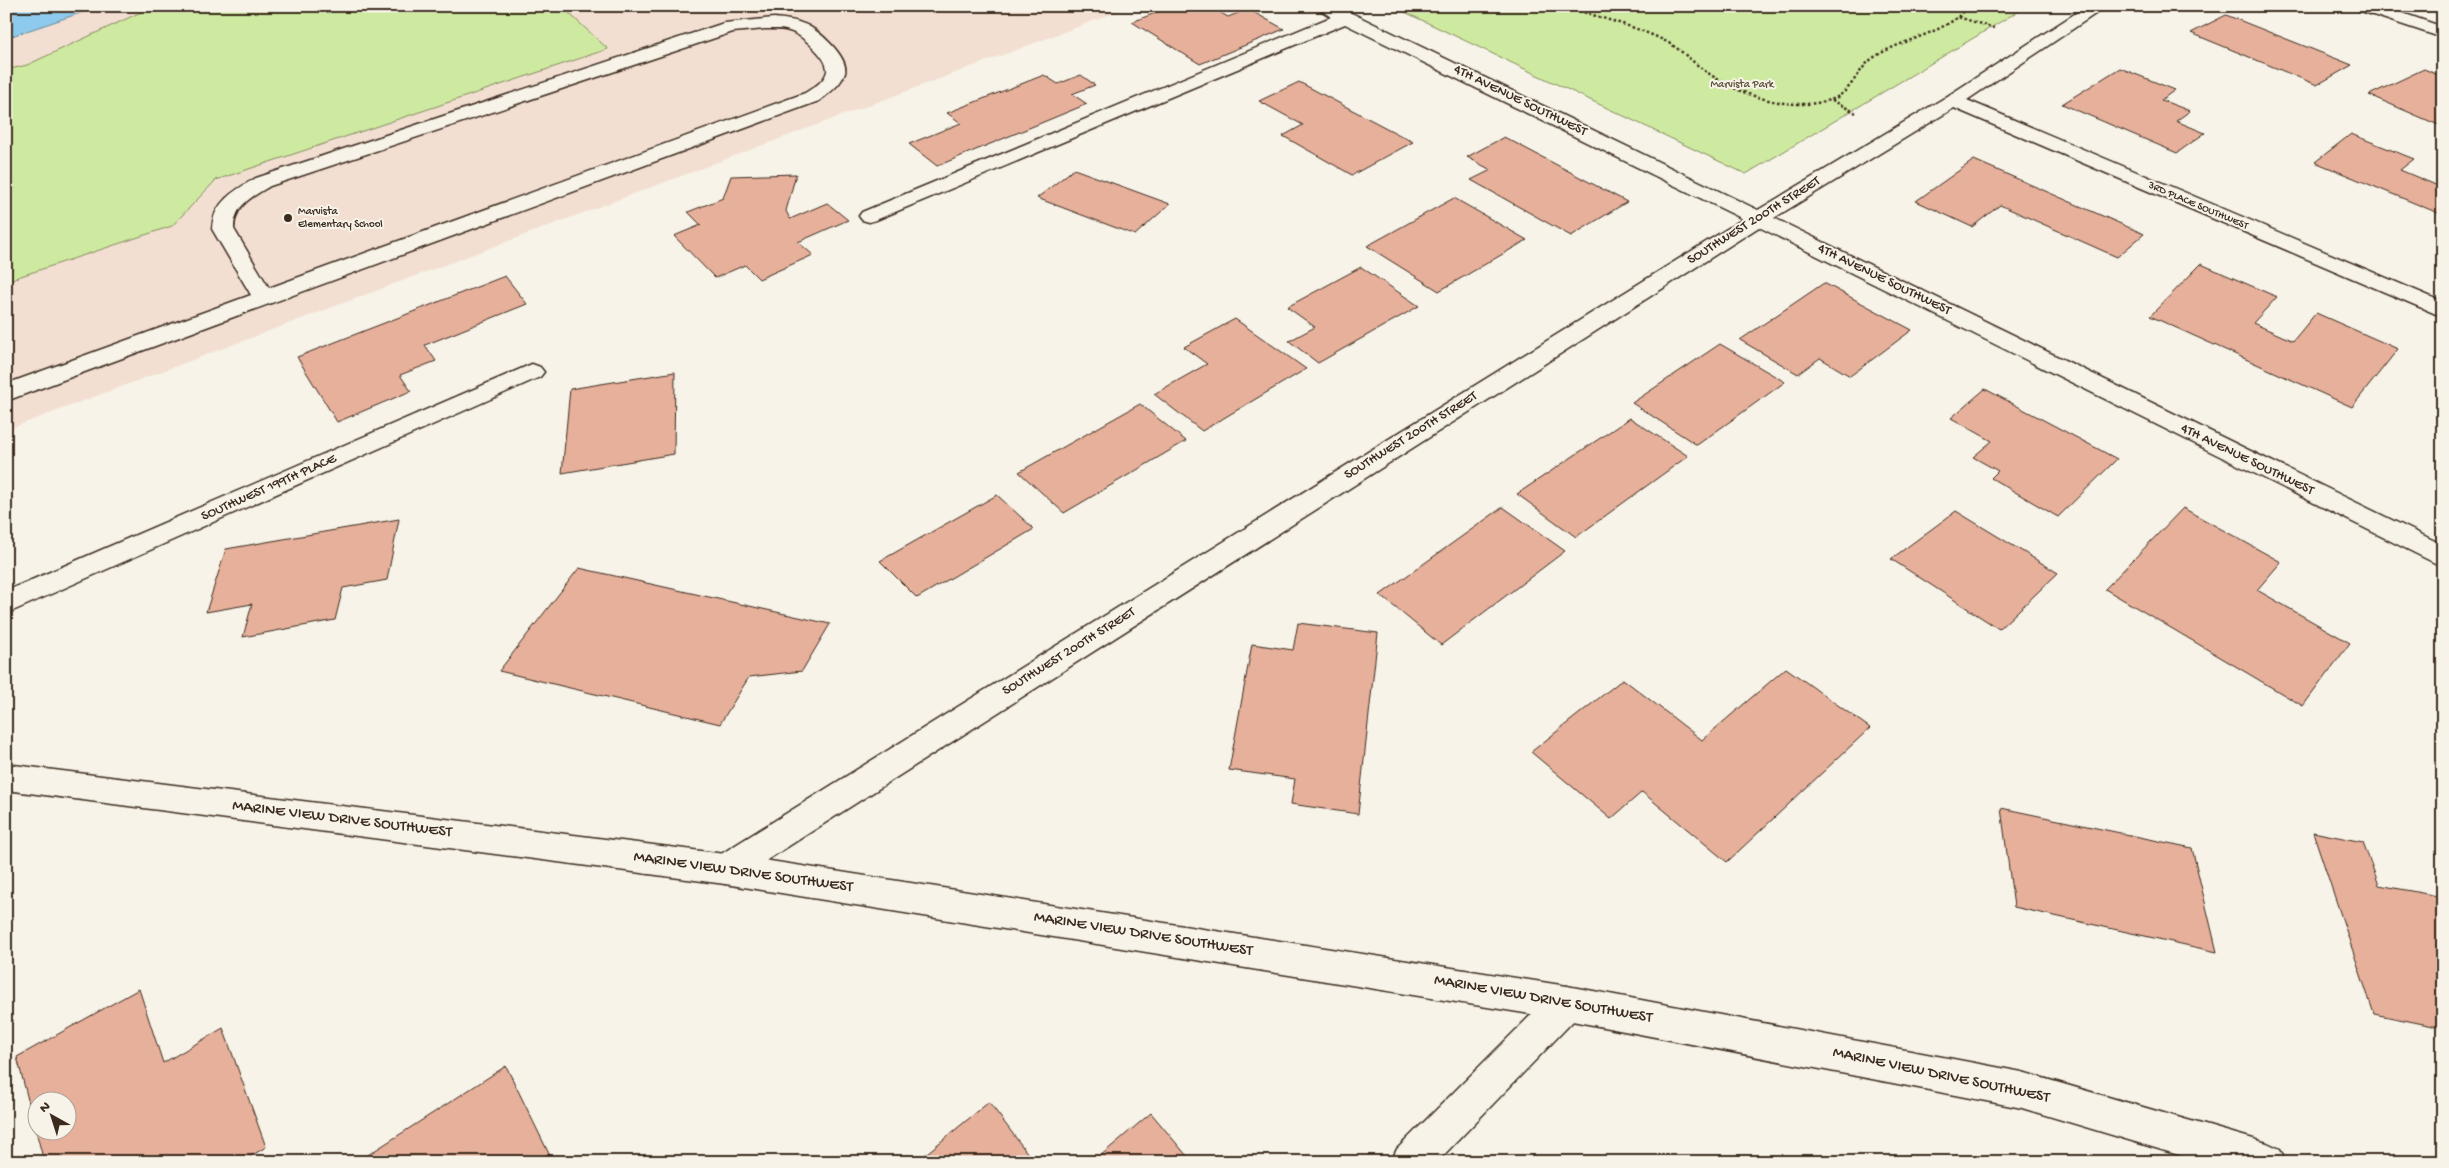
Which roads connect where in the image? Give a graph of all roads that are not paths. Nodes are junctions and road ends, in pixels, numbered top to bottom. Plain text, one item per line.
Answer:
1 (1323, 6) edge
2 (2099, 6) edge
3 (2364, 6) edge
4 (1346, 17) junction
5 (2443, 33) edge
6 (1953, 101) junction
7 (869, 216) dead end
8 (1758, 218) junction
9 (264, 298) junction
10 (2443, 310) edge
11 (532, 372) dead end
12 (6, 393) edge
13 (2443, 557) edge
14 (6, 603) edge
15 (6, 777) edge
16 (725, 869) junction
17 (1567, 1003) junction
18 (1410, 1162) edge
19 (2268, 1162) edge

1 - 4 street, 4TH AVENUE SOUTHWEST
2 - 6 street, SOUTHWEST 200TH STREET
3 - 5 street
4 - 7 street
4 - 8 street, 4TH AVENUE SOUTHWEST
6 - 8 street, SOUTHWEST 200TH STREET
6 - 10 street, 3RD PLACE SOUTHWEST
8 - 13 street, 4TH AVENUE SOUTHWEST
8 - 16 street, SOUTHWEST 200TH STREET
9 - 9 street
9 - 12 street
11 - 14 street, SOUTHWEST 199TH PLACE
15 - 16 street, MARINE VIEW DRIVE SOUTHWEST
16 - 17 street, MARINE VIEW DRIVE SOUTHWEST
17 - 18 street
17 - 19 street, MARINE VIEW DRIVE SOUTHWEST

